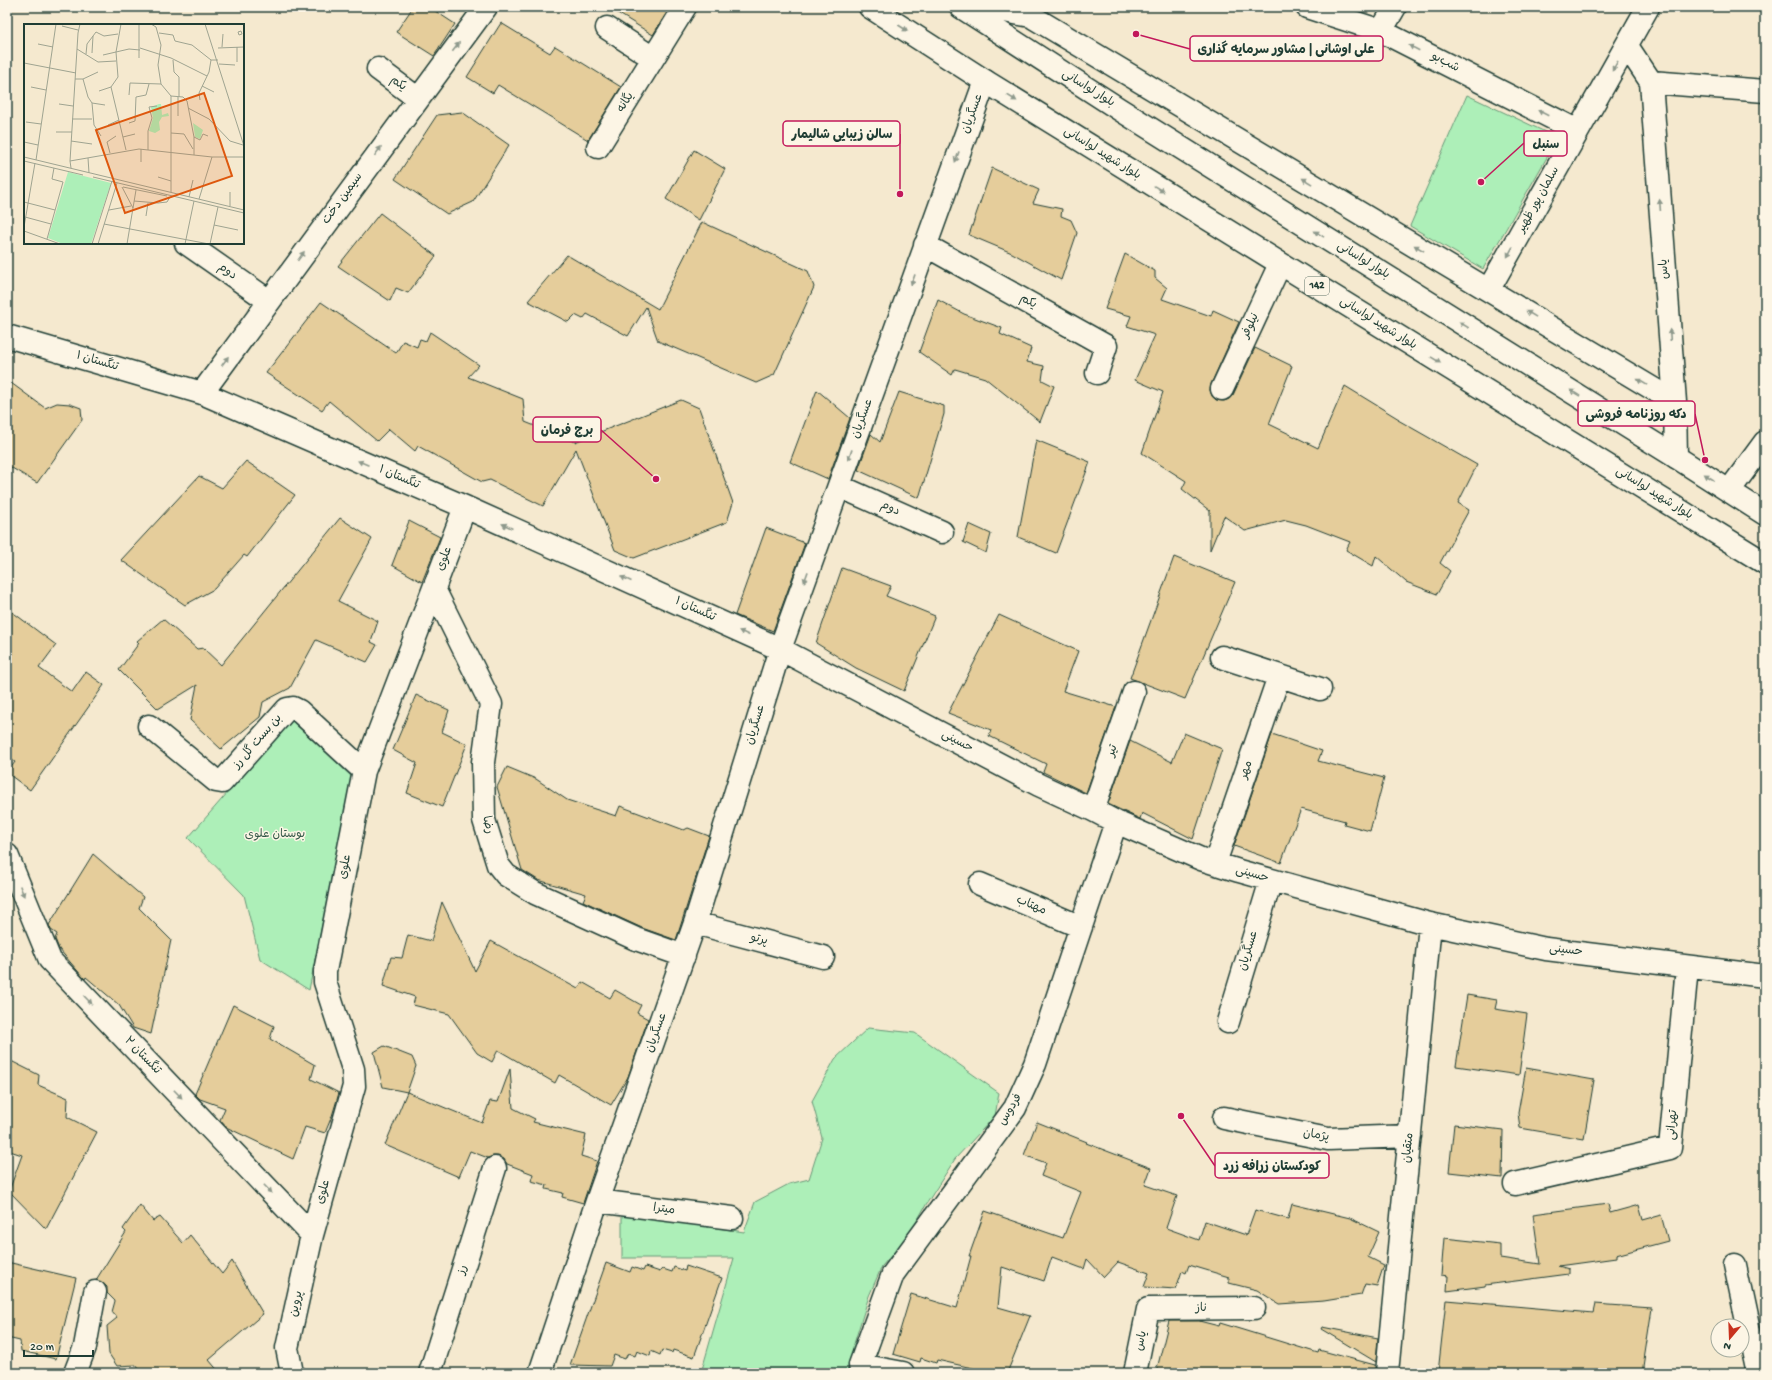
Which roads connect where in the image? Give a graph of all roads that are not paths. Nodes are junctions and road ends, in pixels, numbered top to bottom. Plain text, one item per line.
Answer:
1 (486, 7) edge
2 (685, 7) edge
3 (870, 7) edge
4 (961, 7) edge
5 (983, 7) edge
6 (1307, 7) edge
7 (1395, 7) edge
8 (1648, 7) edge
9 (1035, 12) edge
10 (607, 28) dead end
11 (1381, 31) junction
12 (1627, 46) junction
13 (654, 58) junction
14 (378, 69) dead end
15 (985, 81) junction
16 (1651, 82) junction
17 (1765, 91) edge
18 (417, 98) junction
19 (1578, 131) junction
20 (598, 147) dead end
21 (187, 244) edge
22 (925, 245) junction
23 (1280, 264) junction
24 (1489, 289) junction
25 (269, 301) junction
26 (7, 336) edge
27 (1097, 373) dead end
28 (1222, 389) dead end
29 (202, 393) junction
30 (1675, 402) junction
31 (1765, 442) edge
32 (1676, 457) junction
33 (839, 486) junction
34 (1729, 490) junction
35 (465, 507) junction
36 (1765, 514) edge
37 (942, 532) dead end
38 (1765, 563) edge
39 (434, 589) junction
40 (780, 649) junction
41 (1222, 657) dead end
42 (1279, 676) junction
43 (1320, 689) dead end
44 (1134, 692) dead end
45 (150, 726) dead end
46 (364, 771) junction
47 (1093, 810) junction
48 (1116, 822) junction
49 (7, 855) edge
50 (1215, 864) junction
51 (1271, 880) junction
52 (980, 884) dead end
53 (696, 923) junction
54 (1430, 924) junction
55 (1081, 927) junction
56 (684, 956) junction
57 (823, 957) dead end
58 (1687, 967) junction
59 (1765, 976) edge
60 (1228, 1022) dead end
61 (1224, 1118) dead end
62 (1410, 1136) junction
63 (496, 1168) dead end
64 (1515, 1184) dead end
65 (597, 1201) junction
66 (732, 1218) dead end
67 (312, 1235) junction
68 (1735, 1265) dead end
69 (95, 1292) dead end
70 (1254, 1308) dead end
71 (1148, 1309) joint
72 (860, 1369) edge
73 (75, 1373) edge
74 (292, 1373) edge
75 (430, 1373) edge
76 (540, 1373) edge
77 (903, 1373) edge
78 (1135, 1373) edge
79 (1386, 1373) edge
80 (1758, 1373) edge

18 -> 1 street, سیمین دخت
2 - 13 street, یگانه
3 -> 15 street, بلوار شهید لواسانی / 142
32 -> 4 street, بلوار لواسانی
5 - 9 street
6 - 11 street, شب‌بو
7 - 11 street
8 - 12 street, سلمان پور ظهیر
24 -> 9 street
10 - 13 street
19 -> 11 street, شب‌بو
12 - 16 street, یاس
12 -> 19 street, سلمان پور ظهیر
13 - 20 street, یگانه
14 - 18 street, یکم
15 -> 22 street, عسگریان
15 -> 23 street, بلوار شهید لواسانی / 142
16 - 17 street
30 -> 16 street, یاس
25 -> 18 street, سیمین دخت
19 -> 24 street, سلمان پور ظهیر
21 - 25 street, دوم
22 - 27 street, یکم
22 -> 33 street, عسگریان
23 - 28 street, نیلوفر
23 -> 38 street, بلوار شهید لواسانی / 142
30 -> 24 street
29 -> 25 street, سیمین دخت
26 - 29 street, تنگستان ۱
35 -> 29 street, تنگستان ۱
30 - 32 street, یاس
31 - 34 street
34 -> 32 street, بلوار لواسانی
33 - 37 street, دوم
33 -> 40 street, عسگریان
34 - 36 street, بلوار لواسانی
35 - 39 street, علوی
40 -> 35 street, تنگستان ۱
39 - 46 street, علوی
39 - 56 street, رضا
40 - 47 street, حسینی
40 - 53 street, عسگریان
41 - 42 street
42 - 43 street
42 - 50 street, مهر
44 - 47 street, تیر
45 - 46 street, بن بست گل رز
46 - 67 street, علوی
47 - 48 street, حسینی
48 - 50 street, حسینی
48 - 55 street, فردوس
49 -> 67 street, تنگستان ۲
50 - 51 street, حسینی
51 - 54 street, حسینی
51 - 60 street, عسگریان
52 - 55 street, مهتاب
53 - 56 street, عسگریان
53 - 57 street, پرتو
54 - 58 street, حسینی
54 - 62 street, متقیان
55 - 72 street, فردوس
56 - 65 street, عسگریان
58 - 59 street, حسینی
58 - 64 street, تهرانی
61 - 62 street, پژمان
62 - 79 street, متقیان
63 - 75 street, رز
65 - 66 street, میترا
65 - 76 street, عسگریان
67 - 74 street, پروین
68 - 80 street
69 - 73 street
70 - 71 street, ناز
71 - 78 street, یاس
72 - 77 street

